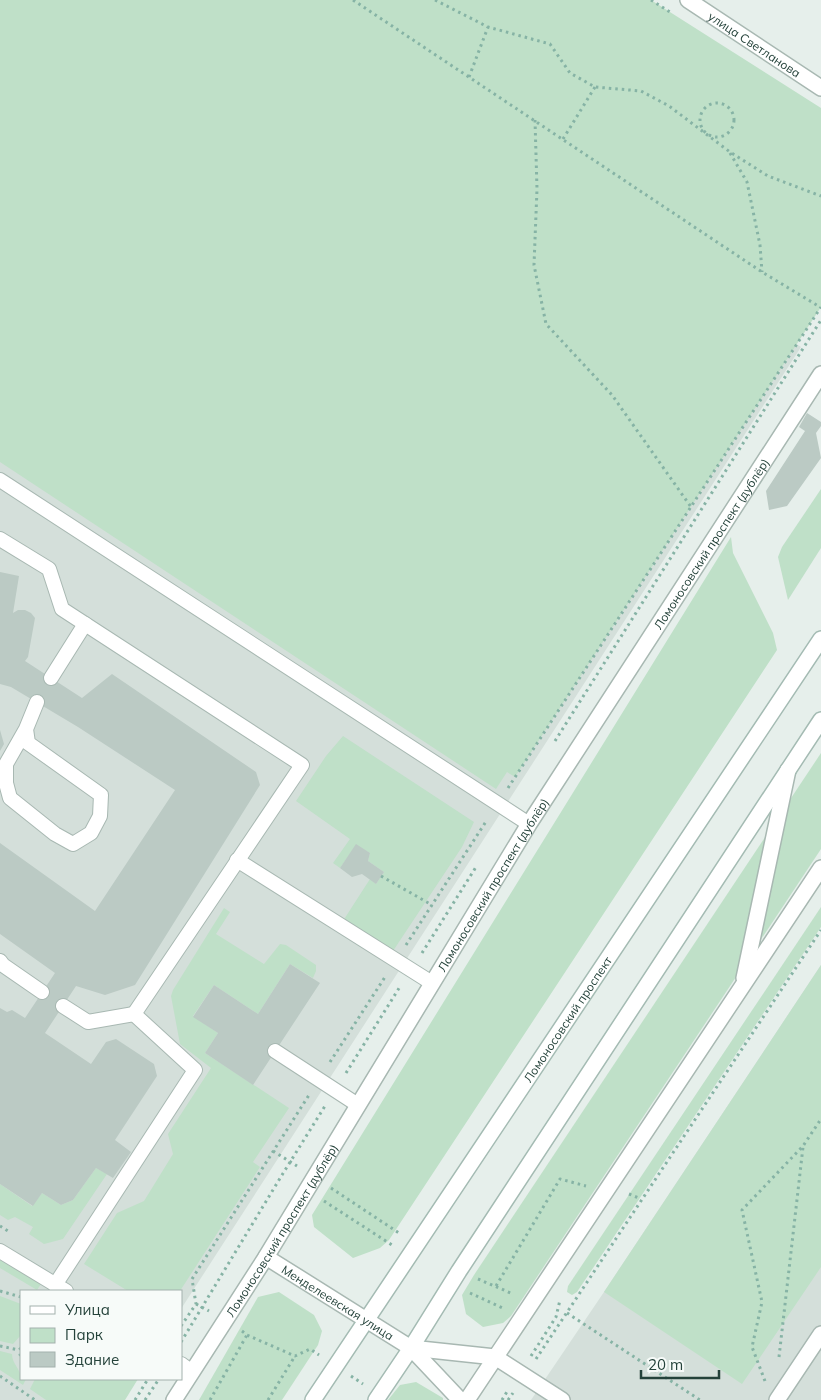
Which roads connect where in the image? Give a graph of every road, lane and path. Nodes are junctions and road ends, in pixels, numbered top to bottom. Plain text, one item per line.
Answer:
1 (353, 0) edge
2 (436, 0) edge
3 (688, 0) edge
4 (488, 27) junction
5 (469, 77) junction
6 (594, 87) junction
7 (821, 88) edge
8 (535, 120) junction
9 (705, 133) junction
10 (563, 139) junction
11 (730, 152) junction
12 (821, 196) edge
13 (762, 272) junction
14 (821, 307) edge
15 (821, 374) edge
16 (0, 480) edge
17 (691, 506) junction
18 (0, 539) edge
19 (85, 624) junction
20 (821, 639) edge
21 (51, 678) dead end
22 (37, 702) dead end
23 (821, 720) edge
24 (26, 730) junction
25 (788, 770) junction
26 (498, 804) junction
27 (529, 824) junction
28 (237, 860) junction
29 (821, 868) edge
30 (381, 876) dead end
31 (432, 905) junction
32 (821, 930) edge
33 (396, 961) junction
34 (0, 962) edge
35 (432, 983) junction
36 (742, 986) junction
37 (42, 992) dead end
38 (63, 1006) dead end
39 (134, 1014) junction
40 (275, 1051) dead end
41 (319, 1079) junction
42 (358, 1105) junction
43 (821, 1119) edge
44 (803, 1146) junction
45 (560, 1179) dead end
46 (0, 1252) edge
47 (266, 1257) junction
48 (496, 1286) dead end
49 (60, 1288) edge
50 (0, 1291) edge
51 (20, 1297) edge
52 (196, 1304) junction
53 (567, 1313) junction
54 (226, 1320) junction
55 (366, 1320) junction
56 (182, 1325) edge
57 (247, 1334) junction
58 (821, 1334) edge
59 (0, 1346) edge
60 (411, 1348) junction
61 (20, 1349) edge
62 (295, 1356) junction
63 (495, 1356) junction
64 (779, 1361) dead end
65 (336, 1366) junction
66 (187, 1368) edge
67 (0, 1376) edge
68 (525, 1376) junction
69 (147, 1380) edge
70 (157, 1380) edge
71 (765, 1382) dead end
72 (378, 1397) edge
73 (35, 1400) edge
74 (135, 1400) edge
75 (145, 1400) edge
76 (174, 1400) edge
77 (210, 1400) edge
78 (268, 1400) edge
79 (313, 1400) edge
80 (460, 1400) edge
81 (467, 1400) edge
82 (508, 1400) edge
83 (562, 1400) edge
84 (700, 1400) edge
85 (778, 1400) edge

1 - 5 path
2 - 4 path
3 - 7 street, улица Светланова
4 - 5 path
4 - 6 path
5 - 8 path
6 - 9 path
6 - 10 path
8 - 10 path
8 - 17 path
9 - 9 path
9 - 11 path
10 - 13 path
11 - 12 path
11 - 13 path
13 - 14 path
14 - 17 path
15 - 27 street, Ломоносовский проспект (дублёр)
16 - 26 lane
17 - 26 path
18 - 19 lane
19 - 21 lane
19 - 28 lane
20 - 55 street, Ломоносовский проспект
22 - 24 lane
23 - 25 street
24 - 24 lane
25 - 36 street
25 - 60 street
26 - 27 lane
26 - 31 path
27 - 35 street, Ломоносовский проспект (дублёр)
28 - 33 lane
28 - 39 lane
29 - 36 street
30 - 31 path
31 - 33 path
32 - 53 path
33 - 35 lane
33 - 41 path
34 - 37 lane
35 - 42 street, Ломоносовский проспект (дублёр)
36 - 63 street
38 - 39 lane
39 - 49 lane
40 - 41 lane
41 - 42 lane
41 - 52 path
42 - 47 street, Ломоносовский проспект (дублёр)
43 - 44 path
44 - 64 path
44 - 71 path
45 - 48 path
46 - 49 lane
47 - 54 street, Ломоносовский проспект (дублёр)
47 - 55 street, Менделеевская улица
50 - 51 path
52 - 54 path
52 - 56 path
53 - 68 path
53 - 84 path
54 - 57 path
54 - 66 street, Ломоносовский проспект (дублёр)
55 - 60 street, Менделеевская улица
55 - 65 street, Ломоносовский проспект
57 - 62 path
57 - 77 path
58 - 85 street
59 - 61 path
60 - 63 street, Менделеевская улица
60 - 72 street
60 - 80 street, Менделеевская улица
62 - 65 path
62 - 78 path
63 - 68 street
63 - 81 street
65 - 72 path
65 - 79 street, Ломоносовский проспект
66 - 76 street, Ломоносовский проспект (дублёр)
67 - 73 path
68 - 82 path
68 - 83 street
69 - 74 path
70 - 75 path

